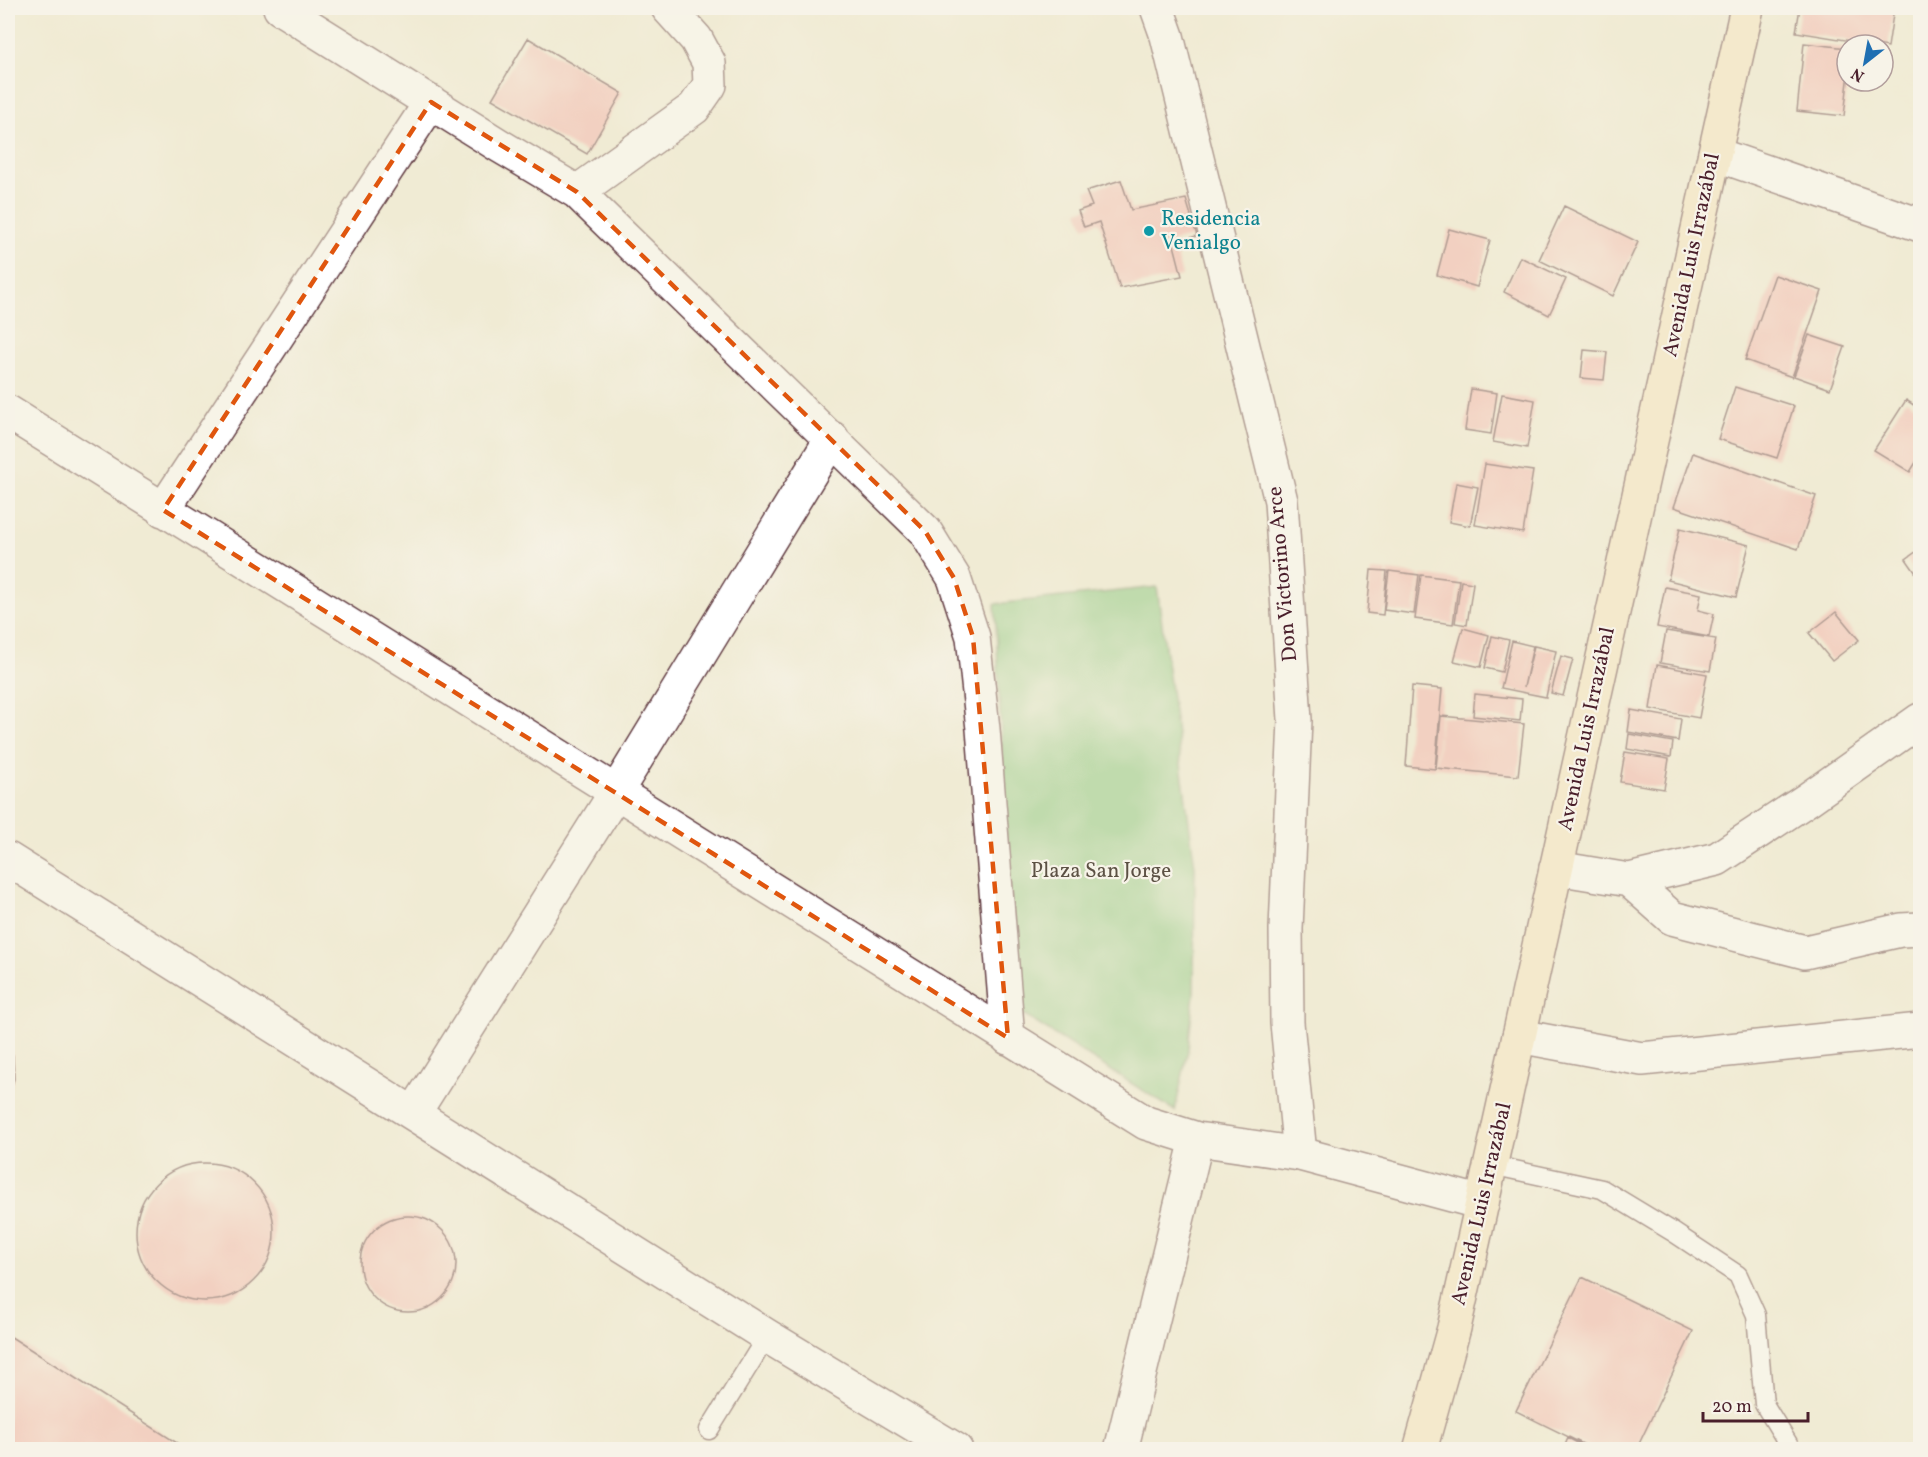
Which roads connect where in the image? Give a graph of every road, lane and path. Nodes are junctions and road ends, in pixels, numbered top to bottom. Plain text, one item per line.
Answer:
1 (280, 8) edge
2 (668, 8) edge
3 (1157, 8) edge
4 (1747, 8) edge
5 (431, 102) junction
6 (1715, 154) junction
7 (577, 192) junction
8 (1920, 225) edge
9 (8, 412) edge
10 (832, 438) junction
11 (163, 510) junction
12 (1920, 720) edge
13 (616, 792) junction
14 (8, 859) edge
15 (1557, 868) junction
16 (1629, 880) junction
17 (1920, 929) edge
18 (1920, 1030) edge
19 (1520, 1036) junction
20 (1008, 1038) junction
21 (414, 1113) junction
22 (1197, 1139) junction
23 (1300, 1154) junction
24 (1491, 1165) junction
25 (1482, 1203) junction
26 (767, 1336) junction
27 (709, 1430) dead end
28 (956, 1449) edge
29 (1121, 1449) edge
30 (1420, 1449) edge
31 (1792, 1449) edge

1 - 5 street
2 - 7 street
3 - 23 street, Don Victorino Arce
4 - 6 main road, Avenida Luis Irrazábal
5 - 7 street
5 - 11 street
6 - 8 street
6 - 15 main road, Avenida Luis Irrazábal
7 - 10 street
9 - 11 street
10 - 13 street
10 - 20 street
11 - 13 street
12 - 16 street
13 - 20 street
13 - 21 street
14 - 21 street
15 - 16 street
15 - 19 main road, Avenida Luis Irrazábal
16 - 17 street
18 - 19 street
19 - 24 main road, Avenida Luis Irrazábal
20 - 22 street
21 - 26 street
22 - 23 street
22 - 29 street
23 - 25 street
24 - 25 main road, Avenida Luis Irrazábal
24 - 31 lane
25 - 30 main road, Avenida Luis Irrazábal
26 - 27 lane
26 - 28 street

